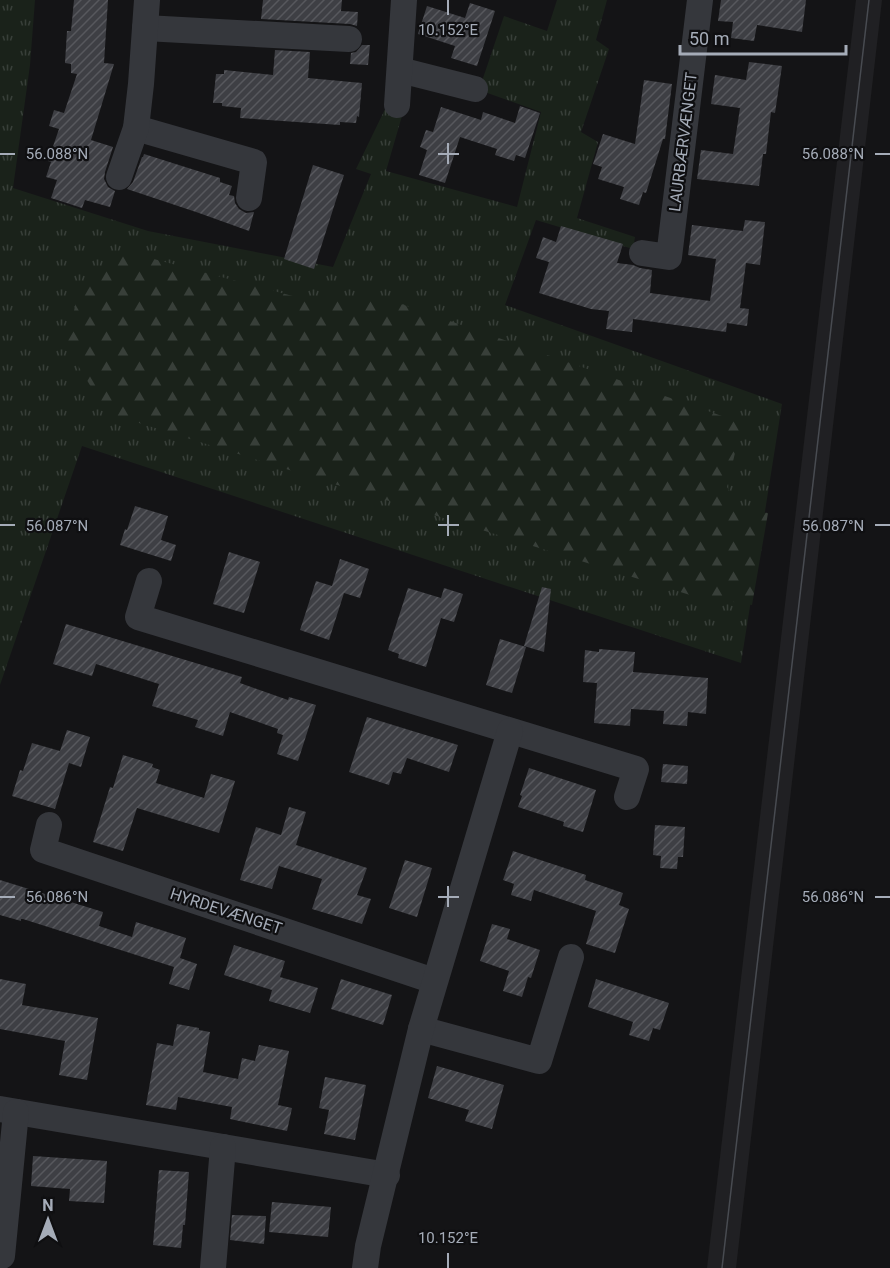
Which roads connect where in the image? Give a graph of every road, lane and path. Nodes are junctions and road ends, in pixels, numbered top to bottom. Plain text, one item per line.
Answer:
1 (147, 0) edge
2 (404, 0) edge
3 (700, 0) edge
4 (145, 28) junction
5 (349, 39) dead end
6 (400, 70) junction
7 (475, 89) dead end
8 (397, 105) dead end
9 (136, 128) junction
10 (119, 177) dead end
11 (249, 198) dead end
12 (642, 253) dead end
13 (149, 581) dead end
14 (510, 731) junction
15 (627, 797) dead end
16 (49, 825) dead end
17 (571, 957) dead end
18 (434, 981) junction
19 (421, 1029) junction
20 (8, 1110) edge
21 (223, 1147) junction
22 (387, 1175) junction
23 (2, 1256) dead end
24 (213, 1268) edge
25 (365, 1268) edge

1 - 4 street
2 - 6 street
3 - 12 street, LAURBÆRVÆNGET
4 - 5 street
4 - 9 street
6 - 7 street
6 - 8 street
9 - 10 street
9 - 11 street
13 - 14 street
14 - 15 street
14 - 18 street
16 - 18 street, HYRDEVÆNGET
17 - 19 street
18 - 19 street
19 - 22 street
20 - 21 street
20 - 23 street
21 - 22 street
21 - 24 street
22 - 25 street

